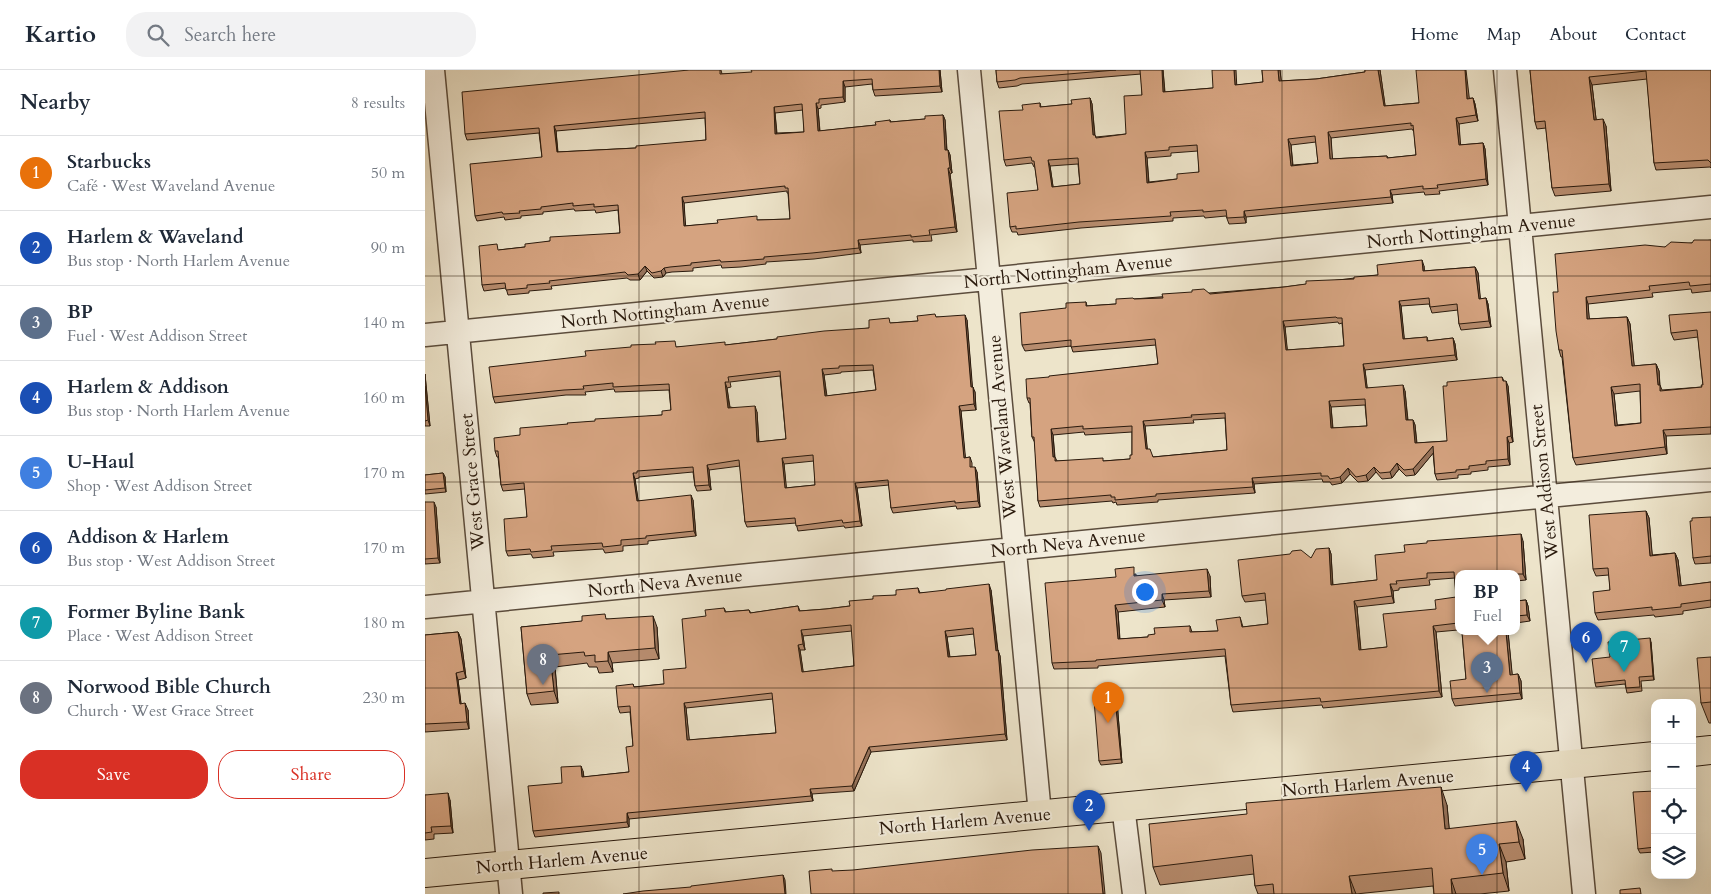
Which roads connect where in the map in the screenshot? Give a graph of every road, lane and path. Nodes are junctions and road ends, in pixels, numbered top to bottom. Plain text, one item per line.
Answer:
1 (433, 70) edge
2 (969, 70) edge
3 (1505, 70) edge
4 (1711, 207) edge
5 (1519, 226) junction
6 (988, 279) junction
7 (457, 331) junction
8 (425, 334) edge
9 (1711, 480) edge
10 (1546, 496) junction
11 (1014, 549) junction
12 (483, 601) junction
13 (425, 607) edge
14 (1711, 750) edge
15 (1696, 752) edge
16 (1651, 756) edge
17 (1572, 764) junction
18 (1123, 806) junction
19 (1040, 814) junction
20 (508, 865) junction
21 (425, 873) edge
22 (511, 894) edge
23 (1134, 894) edge
24 (1584, 894) edge

1 - 7 street, West Grace Street
2 - 6 street, West Waveland Avenue
3 - 5 street, West Addison Street
4 - 5 street, North Nottingham Avenue
5 - 6 street, North Nottingham Avenue
5 - 10 street, West Addison Street
6 - 7 street, North Nottingham Avenue
6 - 11 street, West Waveland Avenue
7 - 8 street, North Nottingham Avenue
7 - 12 street, West Grace Street
9 - 10 street, North Neva Avenue
10 - 11 street, North Neva Avenue
10 - 17 street, West Addison Street
11 - 12 street, North Neva Avenue
11 - 19 street, West Waveland Avenue
12 - 13 street, North Neva Avenue
12 - 20 street, West Grace Street
14 - 15 main road
16 - 17 main road, North Harlem Avenue
17 - 18 main road, North Harlem Avenue
17 - 24 street, West Addison Street
18 - 19 main road, North Harlem Avenue
18 - 23 street
19 - 20 main road, North Harlem Avenue
20 - 21 main road, North Harlem Avenue
20 - 22 street, West Grace Street

